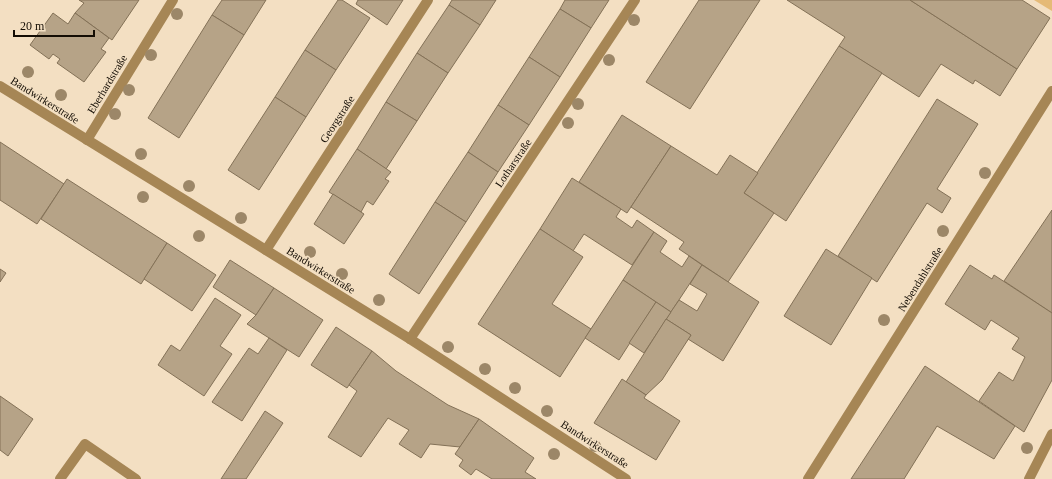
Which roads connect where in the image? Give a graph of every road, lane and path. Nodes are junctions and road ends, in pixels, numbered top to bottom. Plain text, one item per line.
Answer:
1 (173, 0) edge
2 (428, 0) edge
3 (635, 0) edge
4 (0, 86) edge
5 (1052, 92) edge
6 (88, 140) junction
7 (266, 250) junction
8 (410, 339) junction
9 (1052, 434) edge
10 (60, 479) edge
11 (136, 479) edge
12 (626, 479) edge
13 (808, 479) edge
14 (1028, 479) edge

1 - 6 street, Eberhardstraße
2 - 7 street, Georgstraße
3 - 8 street, Lotharstraße
4 - 6 street, Bandwirkerstraße
5 - 13 street, Nebendahlstraße
6 - 7 street, Bandwirkerstraße
7 - 8 street, Bandwirkerstraße
8 - 12 street, Bandwirkerstraße
9 - 14 street
10 - 11 street

